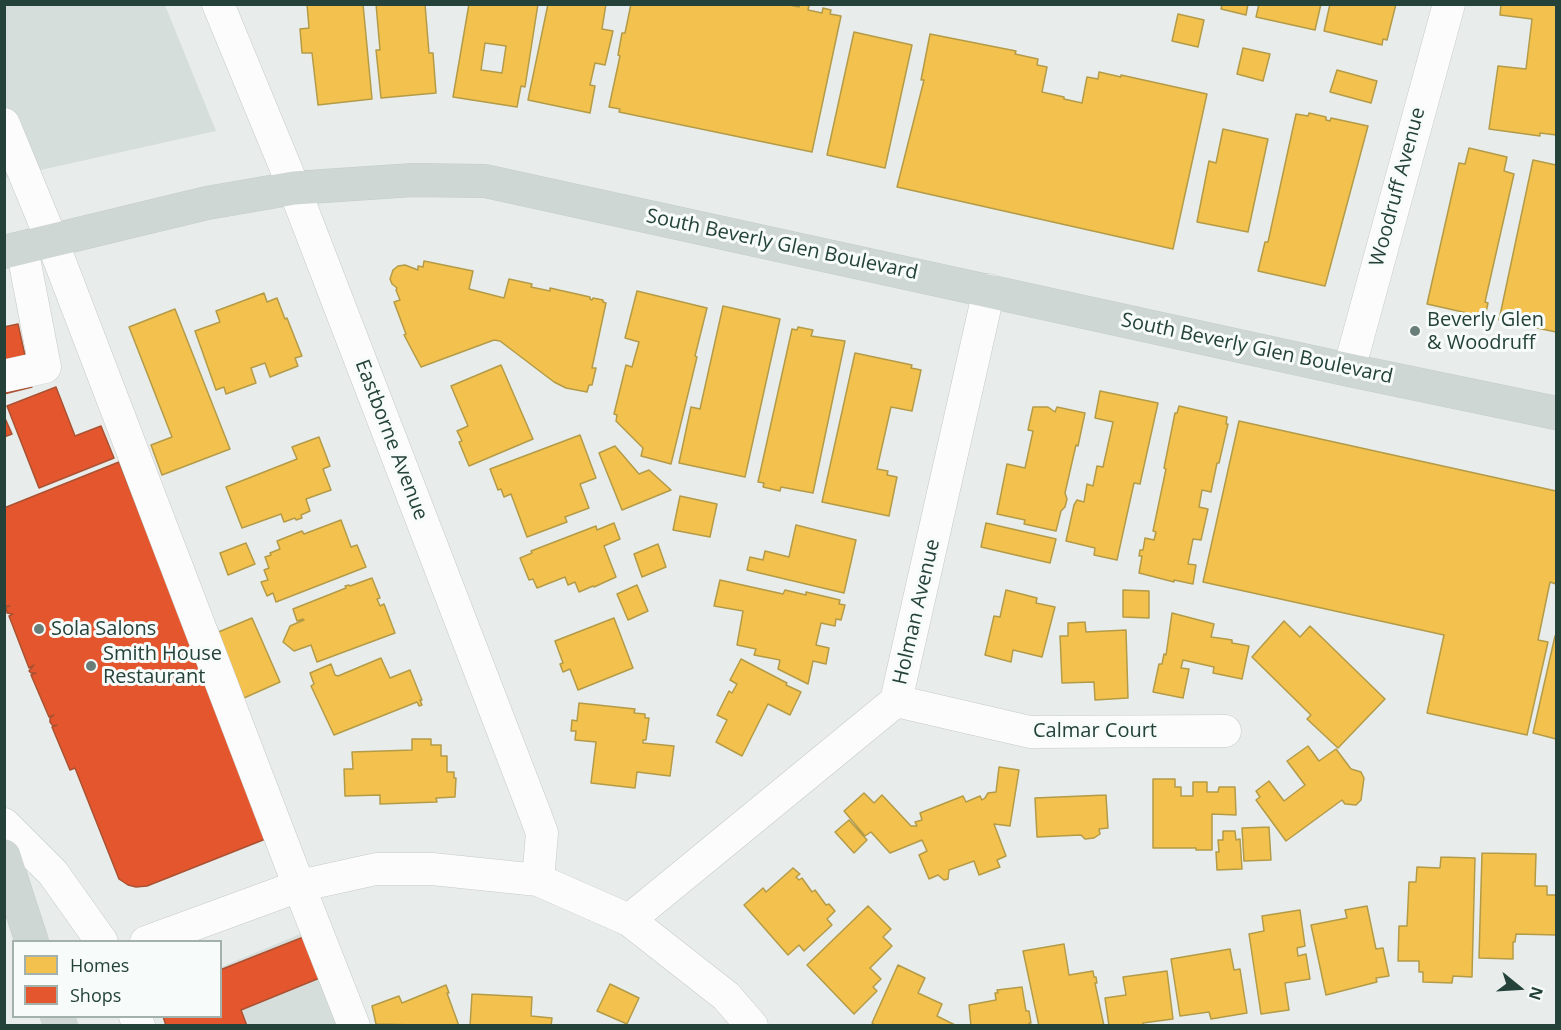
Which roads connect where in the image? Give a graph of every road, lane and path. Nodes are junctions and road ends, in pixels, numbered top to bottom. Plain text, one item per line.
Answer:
1 (218, 4) edge
2 (1449, 4) edge
3 (4, 124) edge
4 (294, 188) junction
5 (26, 247) edge
6 (989, 290) junction
7 (1349, 370) junction
8 (4, 376) edge
9 (1557, 414) edge
10 (896, 701) junction
11 (1225, 731) dead end
12 (4, 824) edge
13 (4, 856) edge
14 (538, 880) junction
15 (298, 886) junction
16 (629, 920) junction
17 (31, 940) edge
18 (101, 940) edge
19 (151, 940) edge
20 (354, 1026) edge
21 (752, 1026) edge

1 - 4 street, Eastborne Avenue
2 - 7 street, Woodruff Avenue
3 - 5 street
4 - 5 main road, South Beverly Glen Boulevard
4 - 6 main road, South Beverly Glen Boulevard
4 - 14 street, Eastborne Avenue
5 - 8 street
5 - 15 street
6 - 7 main road, South Beverly Glen Boulevard
6 - 10 street, Holman Avenue
7 - 9 main road, South Beverly Glen Boulevard
10 - 11 street, Calmar Court
10 - 16 street, Holman Avenue
12 - 18 street
13 - 17 main road
14 - 15 street
14 - 16 street
15 - 19 street
15 - 20 street
16 - 21 street

